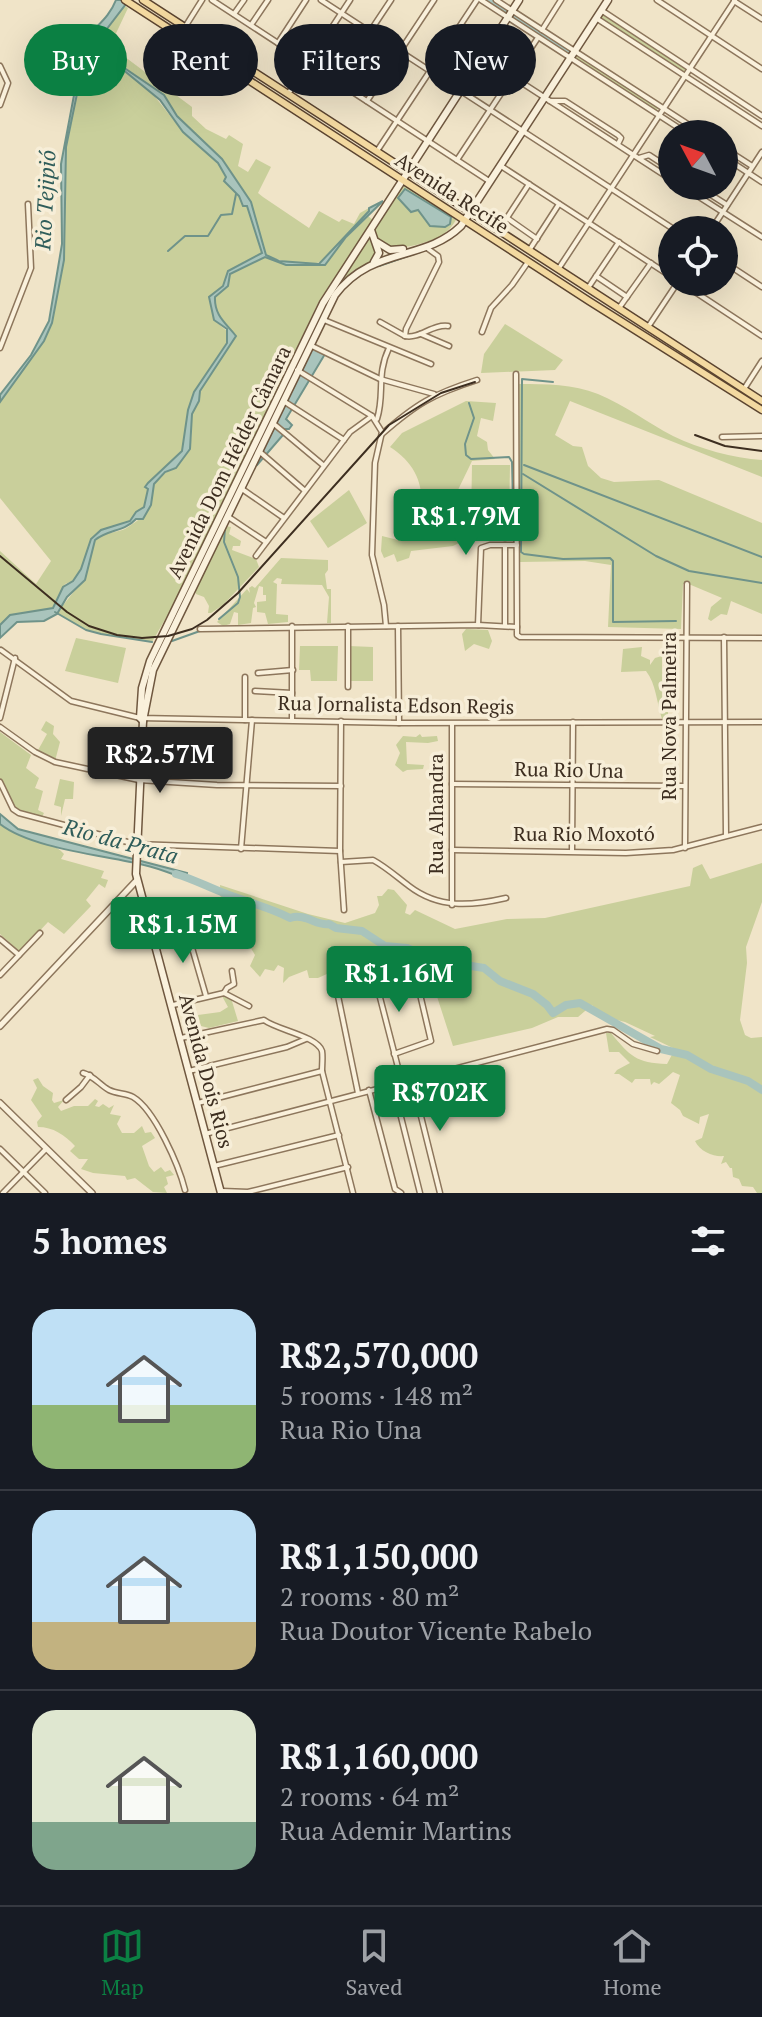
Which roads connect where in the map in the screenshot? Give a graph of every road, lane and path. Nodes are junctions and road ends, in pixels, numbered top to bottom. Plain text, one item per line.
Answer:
1 (143, 0) edge
2 (202, 0) edge
3 (212, 0) edge
4 (244, 0) edge
5 (268, 0) edge
6 (306, 0) edge
7 (321, 0) edge
8 (350, 0) edge
9 (391, 0) edge
10 (434, 0) edge
11 (479, 0) edge
12 (496, 0) edge
13 (519, 0) edge
14 (561, 0) edge
15 (608, 0) edge
16 (657, 0) edge
17 (735, 0) edge
18 (128, 2) edge
19 (601, 10) junction
20 (342, 13) junction
21 (510, 14) junction
22 (234, 15) junction
23 (596, 18) junction
24 (762, 19) edge
25 (180, 24) edge
26 (187, 24) edge
27 (249, 24) edge
28 (252, 24) edge
29 (290, 24) edge
30 (334, 24) edge
31 (359, 24) edge
32 (376, 24) edge
33 (463, 24) edge
34 (503, 24) edge
35 (542, 30) junction
36 (713, 36) junction
37 (538, 38) junction
38 (409, 39) edge
39 (536, 41) edge
40 (572, 54) junction
41 (0, 66) edge
42 (691, 69) junction
43 (762, 69) edge
44 (686, 76) junction
45 (425, 79) edge
46 (536, 92) edge
47 (291, 96) edge
48 (360, 96) edge
49 (370, 96) edge
50 (457, 96) edge
51 (471, 96) edge
52 (500, 96) edge
53 (547, 99) junction
54 (367, 101) junction
55 (0, 105) edge
56 (664, 108) junction
57 (491, 110) junction
58 (659, 116) junction
59 (762, 116) edge
60 (665, 120) edge
61 (682, 120) edge
62 (397, 121) junction
63 (762, 126) edge
64 (522, 130) junction
65 (428, 141) junction
66 (377, 151) junction
67 (762, 152) edge
68 (636, 157) junction
69 (738, 157) edge
70 (457, 160) junction
71 (658, 161) edge
72 (499, 165) junction
73 (738, 166) edge
74 (752, 166) junction
75 (658, 171) edge
76 (407, 172) junction
77 (748, 173) junction
78 (403, 179) junction
79 (489, 181) junction
80 (762, 182) edge
81 (529, 184) junction
82 (613, 188) junction
83 (705, 200) edge
84 (719, 200) edge
85 (28, 204) dead end
86 (560, 204) junction
87 (727, 205) junction
88 (723, 211) junction
89 (471, 212) junction
90 (720, 216) edge
91 (507, 218) junction
92 (658, 218) edge
93 (465, 221) junction
94 (590, 223) junction
95 (372, 229) junction
96 (499, 230) junction
97 (762, 237) edge
98 (537, 239) junction
99 (619, 242) junction
100 (425, 247) junction
101 (530, 249) junction
102 (528, 262) junction
103 (651, 263) junction
104 (371, 265) junction
105 (559, 268) junction
106 (658, 268) edge
107 (738, 271) edge
108 (596, 276) junction
109 (762, 287) edge
110 (588, 288) junction
111 (669, 296) edge
112 (701, 296) edge
113 (627, 297) junction
114 (619, 308) junction
115 (322, 319) junction
116 (380, 322) dead end
117 (448, 326) dead end
118 (648, 327) junction
119 (482, 332) dead end
120 (421, 334) junction
121 (405, 336) junction
122 (762, 336) edge
123 (310, 345) junction
124 (449, 346) dead end
125 (0, 348) edge
126 (389, 348) junction
127 (762, 361) edge
128 (431, 364) dead end
129 (298, 371) junction
130 (516, 374) dead end
131 (380, 379) junction
132 (477, 380) dead end
133 (744, 390) junction
134 (434, 394) junction
135 (284, 401) junction
136 (762, 401) edge
137 (762, 410) edge
138 (372, 416) junction
139 (377, 421) junction
140 (273, 423) junction
141 (382, 434) junction
142 (762, 436) edge
143 (722, 437) dead end
144 (344, 440) junction
145 (259, 451) junction
146 (323, 465) junction
147 (240, 488) junction
148 (304, 490) junction
149 (227, 516) junction
150 (284, 518) junction
151 (266, 542) junction
152 (505, 545) junction
153 (517, 545) junction
154 (256, 556) dead end
155 (687, 584) dead end
156 (478, 625) junction
157 (292, 626) junction
158 (348, 626) junction
159 (386, 626) junction
160 (398, 626) junction
161 (505, 626) junction
162 (517, 627) junction
163 (200, 629) dead end
164 (724, 637) junction
165 (686, 638) junction
166 (762, 638) edge
167 (1, 650) edge
168 (15, 658) junction
169 (293, 670) junction
170 (258, 673) dead end
171 (245, 677) dead end
172 (348, 687) dead end
173 (255, 691) dead end
174 (292, 693) junction
175 (0, 718) edge
176 (143, 719) junction
177 (245, 720) junction
178 (252, 720) junction
179 (292, 720) junction
180 (341, 721) junction
181 (573, 722) junction
182 (686, 722) junction
183 (725, 722) junction
184 (762, 722) edge
185 (399, 723) junction
186 (452, 723) junction
187 (0, 727) edge
188 (139, 780) junction
189 (0, 782) edge
190 (452, 784) junction
191 (247, 786) junction
192 (341, 786) junction
193 (573, 786) junction
194 (684, 786) junction
195 (762, 827) edge
196 (726, 835) junction
197 (135, 844) junction
198 (685, 848) junction
199 (241, 849) junction
200 (452, 850) junction
201 (340, 851) junction
202 (572, 851) junction
203 (341, 862) junction
204 (137, 880) junction
205 (506, 898) dead end
206 (452, 905) junction
207 (344, 910) dead end
208 (186, 927) dead end
209 (40, 933) dead end
210 (0, 939) edge
211 (19, 955) junction
212 (232, 971) dead end
213 (0, 975) edge
214 (376, 982) junction
215 (224, 993) junction
216 (206, 996) junction
217 (173, 1005) junction
218 (249, 1006) dead end
219 (0, 1026) edge
220 (181, 1038) junction
221 (306, 1039) junction
222 (657, 1051) dead end
223 (394, 1054) junction
224 (189, 1071) junction
225 (322, 1071) junction
226 (412, 1080) junction
227 (402, 1083) junction
228 (393, 1085) junction
229 (369, 1090) junction
230 (358, 1093) junction
231 (66, 1100) dead end
232 (0, 1103) edge
233 (198, 1103) junction
234 (330, 1103) junction
235 (205, 1134) junction
236 (339, 1135) junction
237 (0, 1149) edge
238 (46, 1149) junction
239 (214, 1166) junction
240 (348, 1167) junction
241 (23, 1171) junction
242 (185, 1190) dead end
243 (220, 1192) edge
244 (3, 1193) edge
245 (45, 1193) edge
246 (92, 1193) edge
247 (353, 1193) edge
248 (401, 1193) edge
249 (420, 1193) edge
250 (440, 1193) edge

1 - 25 main road, Avenida Recife
2 - 26 street
3 - 22 street
4 - 22 street
5 - 28 street
6 - 29 street
7 - 20 street
8 - 20 street
9 - 32 street
10 - 38 street
11 - 21 street
11 - 33 street
12 - 21 street
13 - 21 main road, Avenida Dom Hélder Câmara
14 - 35 street
15 - 19 main road
16 - 36 street
17 - 24 street
17 - 36 street
18 - 78 main road, Avenida Recife
19 - 23 main road
19 - 42 street
20 - 30 street
20 - 31 street
21 - 34 main road, Avenida Dom Hélder Câmara
21 - 35 street
21 - 37 street
22 - 27 street
23 - 40 main road
23 - 44 street
35 - 40 street
36 - 42 street
36 - 43 street
37 - 39 street
37 - 40 street
40 - 53 main road
40 - 56 street
40 - 58 street
41 - 55 street
42 - 44 street
42 - 59 street
44 - 56 street
44 - 63 street
45 - 62 street
46 - 53 street
47 - 66 main road, Avenida Recife
48 - 54 street
49 - 54 street
50 - 65 main road, Avenida Dom Hélder Câmara
51 - 57 street
52 - 57 street
53 - 64 main road
53 - 68 street
54 - 62 street
56 - 58 street
56 - 61 street
57 - 64 street
57 - 70 street
58 - 60 street
58 - 68 street
62 - 65 street
62 - 66 street
64 - 72 main road
64 - 82 street
65 - 70 street
65 - 76 main road, Avenida Dom Hélder Câmara
66 - 76 main road, Avenida Recife
67 - 74 street
68 - 71 street
68 - 75 street
68 - 82 street
69 - 74 street
70 - 79 street
72 - 79 main road
72 - 81 street
73 - 77 street
74 - 77 street
76 - 78 main road, Avenida Dom Hélder Câmara
76 - 89 main road, Avenida Recife
77 - 80 street
77 - 87 street
78 - 93 main road, Avenida Recife
78 - 95 main road, Avenida Dom Hélder Câmara
79 - 89 main road
81 - 86 street
81 - 91 street
82 - 92 street
82 - 94 street
83 - 88 street
84 - 87 street
85 - 125 street
86 - 94 street
86 - 98 street
87 - 88 street
88 - 90 street
88 - 97 street
89 - 93 main road
89 - 96 main road, Avenida Recife
91 - 96 street
91 - 98 street
93 - 100 main road, Avenida Dom Hélder Câmara
93 - 102 main road, Avenida Recife
94 - 99 street
94 - 105 street
95 - 100 main road
95 - 104 main road, Avenida Dom Hélder Câmara
95 - 176 main road, Avenida Dom Hélder Câmara
96 - 101 main road, Avenida Recife
98 - 101 street
99 - 103 street
99 - 108 street
100 - 104 main road, Avenida Dom Hélder Câmara
100 - 121 street
101 - 105 main road, Avenida Recife
102 - 119 street
102 - 137 main road, Avenida Recife
103 - 106 street
103 - 113 street
104 - 115 main road, Avenida Dom Hélder Câmara
105 - 110 main road, Avenida Recife
107 - 109 street
108 - 110 street
108 - 113 street
110 - 114 main road, Avenida Recife
111 - 118 street
112 - 122 street
113 - 114 street
114 - 118 main road, Avenida Recife
115 - 123 main road, Avenida Dom Hélder Câmara
115 - 126 street
116 - 121 street
117 - 120 street
118 - 133 main road, Avenida Recife
120 - 121 street
120 - 124 street
123 - 129 main road, Avenida Dom Hélder Câmara
123 - 131 street
126 - 128 street
126 - 131 street
127 - 133 street
129 - 135 main road, Avenida Dom Hélder Câmara
129 - 138 street
130 - 153 street
131 - 134 street
131 - 139 street
132 - 134 street
133 - 136 main road, Avenida Recife
134 - 141 street
135 - 140 main road, Avenida Dom Hélder Câmara
135 - 144 street
138 - 139 street
138 - 144 street
139 - 141 street
140 - 145 main road, Avenida Dom Hélder Câmara
140 - 146 street
141 - 159 street
142 - 143 street
144 - 146 street
145 - 147 main road, Avenida Dom Hélder Câmara
145 - 148 street
146 - 148 street
147 - 149 main road, Avenida Dom Hélder Câmara
147 - 150 street
148 - 150 street
149 - 151 street
149 - 176 main road, Avenida Dom Hélder Câmara
150 - 151 street
151 - 154 street
152 - 153 street
152 - 156 street
152 - 161 street
153 - 162 street
155 - 165 street, Rua Nova Palmeira
156 - 160 street
156 - 161 street
157 - 158 street
157 - 163 street
157 - 169 street
158 - 159 street
158 - 172 street
159 - 160 street
160 - 185 street
161 - 162 street
162 - 165 street
164 - 165 street
164 - 166 street
164 - 183 street
165 - 182 street, Rua Nova Palmeira
167 - 168 street, Rua Jornalista Edson Regis
168 - 175 street
168 - 176 street, Rua Jornalista Edson Regis
169 - 170 street
169 - 174 street
171 - 177 street
173 - 174 street
174 - 179 street
176 - 177 street, Rua Jornalista Edson Regis
176 - 188 main road, Avenida Dois Rios
177 - 178 street, Rua Jornalista Edson Regis
178 - 179 street, Rua Jornalista Edson Regis
178 - 191 street
179 - 180 street, Rua Jornalista Edson Regis
180 - 185 street, Rua Jornalista Edson Regis
180 - 192 street
181 - 182 street, Rua Jornalista Edson Regis
181 - 186 street, Rua Jornalista Edson Regis
181 - 193 street
182 - 183 street, Rua Jornalista Edson Regis
182 - 194 street, Rua Nova Palmeira
183 - 184 street, Rua Jornalista Edson Regis
183 - 196 street
185 - 186 street, Rua Jornalista Edson Regis
186 - 190 street, Rua Alhandra
187 - 188 street
188 - 191 street
188 - 197 main road, Avenida Dois Rios
189 - 197 street
190 - 193 street, Rua Rio Una
190 - 200 street, Rua Alhandra
191 - 192 street
191 - 199 street
192 - 201 street
193 - 194 street, Rua Rio Una
193 - 202 street
194 - 198 street, Rua Nova Palmeira
195 - 196 street, Rua Rio Moxotó
196 - 198 street, Rua Rio Moxotó
197 - 199 street
197 - 204 main road, Avenida Dois Rios
198 - 202 street, Rua Rio Moxotó
199 - 201 street
200 - 202 street, Rua Rio Moxotó
200 - 206 street, Rua Alhandra
201 - 203 street
203 - 206 street
203 - 207 street
204 - 217 main road, Avenida Dois Rios
204 - 219 street
205 - 206 street
208 - 216 street
209 - 211 street
210 - 211 street
211 - 213 street
212 - 215 street
214 - 223 street
214 - 223 street
214 - 230 street
215 - 216 street
215 - 218 street
216 - 217 street
217 - 220 main road, Avenida Dois Rios
220 - 221 street
220 - 224 main road, Avenida Dois Rios
221 - 224 street
221 - 225 street
222 - 226 street
223 - 227 street
224 - 233 main road, Avenida Dois Rios
225 - 233 street
225 - 234 street
226 - 227 street
226 - 250 street
227 - 228 street
228 - 229 street
228 - 249 street
229 - 230 street
229 - 248 street
230 - 234 street
231 - 242 street
232 - 238 street
233 - 235 main road, Avenida Dois Rios
234 - 235 street
234 - 236 street
235 - 239 main road, Avenida Dois Rios
236 - 239 street
236 - 240 street
237 - 241 street
238 - 241 street
238 - 246 street
239 - 243 main road, Avenida Dois Rios
240 - 243 street
240 - 247 street
241 - 244 street
241 - 245 street

